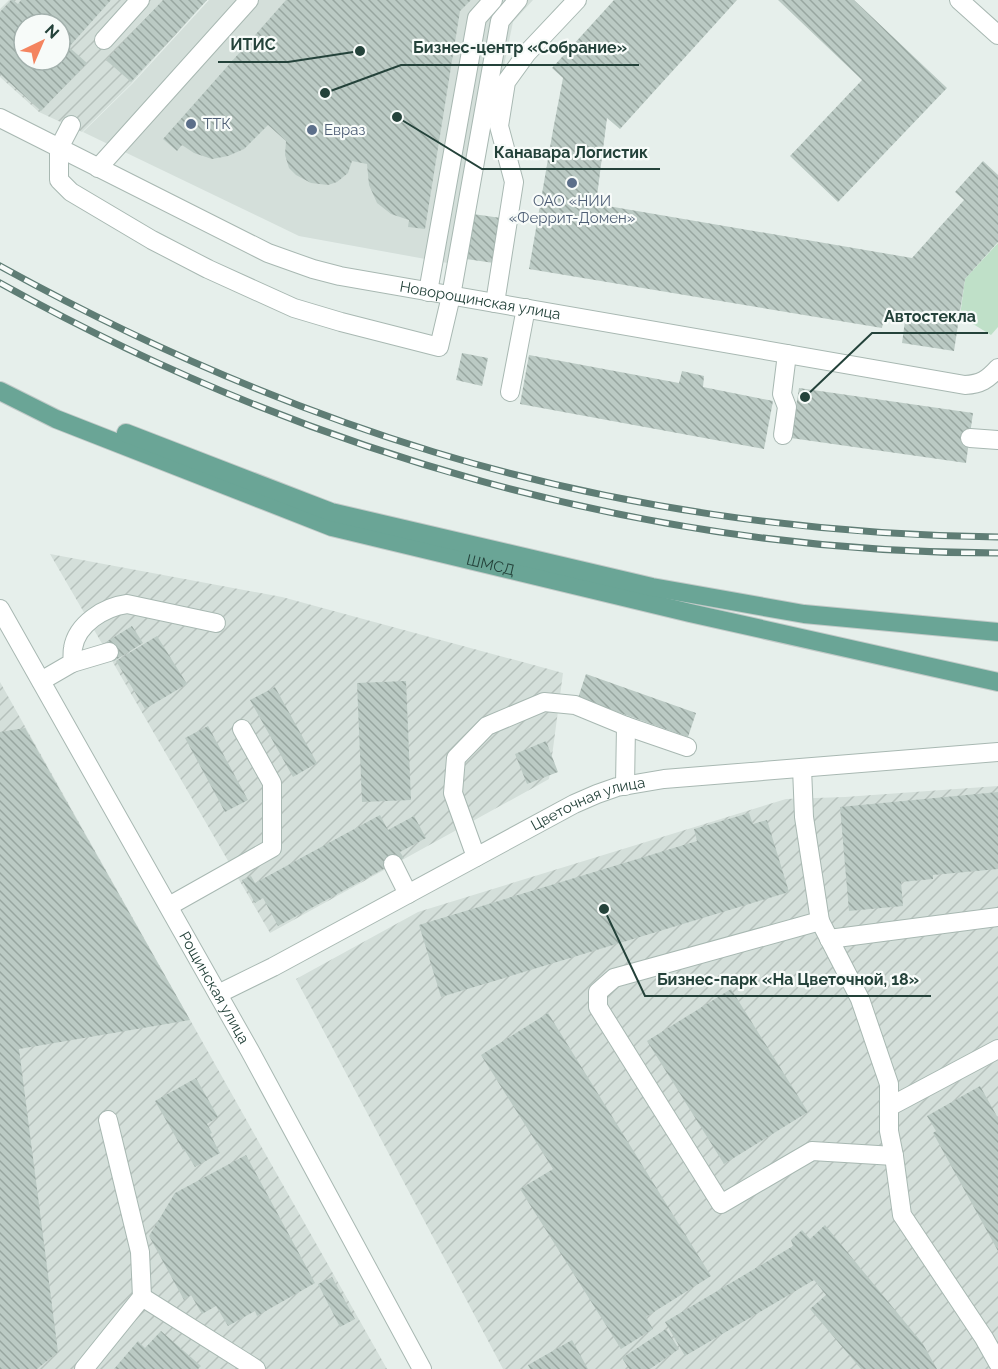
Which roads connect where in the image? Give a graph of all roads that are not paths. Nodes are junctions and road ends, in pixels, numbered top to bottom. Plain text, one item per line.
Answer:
1 (140, 0) edge
2 (249, 0) edge
3 (493, 0) edge
4 (518, 0) edge
5 (577, 0) edge
6 (959, 0) edge
7 (998, 35) edge
8 (104, 40) dead end
9 (0, 118) edge
10 (71, 125) dead end
11 (59, 148) junction
12 (98, 168) junction
13 (429, 292) junction
14 (451, 296) junction
15 (495, 303) junction
16 (526, 308) junction
17 (787, 354) junction
18 (995, 375) edge
19 (0, 378) edge
20 (0, 391) edge
21 (510, 392) dead end
22 (783, 435) dead end
23 (970, 438) dead end
24 (998, 440) edge
25 (0, 609) edge
26 (216, 623) dead end
27 (998, 632) edge
28 (109, 652) dead end
29 (72, 663) junction
30 (41, 681) junction
31 (998, 682) edge
32 (626, 726) junction
33 (242, 729) dead end
34 (687, 747) dead end
35 (998, 752) edge
36 (802, 768) junction
37 (625, 786) junction
38 (476, 857) junction
39 (393, 864) dead end
40 (408, 894) junction
41 (168, 906) junction
42 (998, 917) edge
43 (820, 921) junction
44 (829, 939) junction
45 (218, 994) junction
46 (998, 1049) edge
47 (889, 1107) junction
48 (108, 1120) dead end
49 (894, 1156) junction
50 (142, 1297) junction
51 (991, 1334) edge
52 (998, 1364) edge
53 (84, 1369) edge
54 (256, 1369) edge
55 (422, 1369) edge

1 - 8 street
2 - 12 street
3 - 13 street
4 - 14 street
5 - 15 street
6 - 7 street
9 - 11 street, Новорощинская улица
10 - 11 street
11 - 12 street, Новорощинская улица
11 - 14 street
12 - 13 street, Новорощинская улица
13 - 14 street, Новорощинская улица
14 - 15 street, Новорощинская улица
15 - 16 street, Новорощинская улица
16 - 17 street, Новорощинская улица
16 - 21 street
17 - 18 street, Новорощинская улица
17 - 22 street
19 - 27 main road, ШМСД
20 - 31 main road, ШМСД
23 - 24 street
25 - 30 street, Рощинская улица
26 - 29 street
28 - 29 street
29 - 30 street
30 - 41 street, Рощинская улица
32 - 34 street
32 - 37 street
32 - 38 street
33 - 41 street
35 - 36 street, Цветочная улица
36 - 37 street, Цветочная улица
36 - 43 street
37 - 38 street, Цветочная улица
38 - 40 street, Цветочная улица
39 - 40 street
40 - 45 street, Цветочная улица
41 - 45 street, Рощинская улица
42 - 44 street
43 - 44 street
43 - 49 street
44 - 47 street
45 - 55 street, Рощинская улица
46 - 47 street
47 - 49 street
48 - 50 street
49 - 51 street
50 - 53 street
50 - 54 street
51 - 52 street

